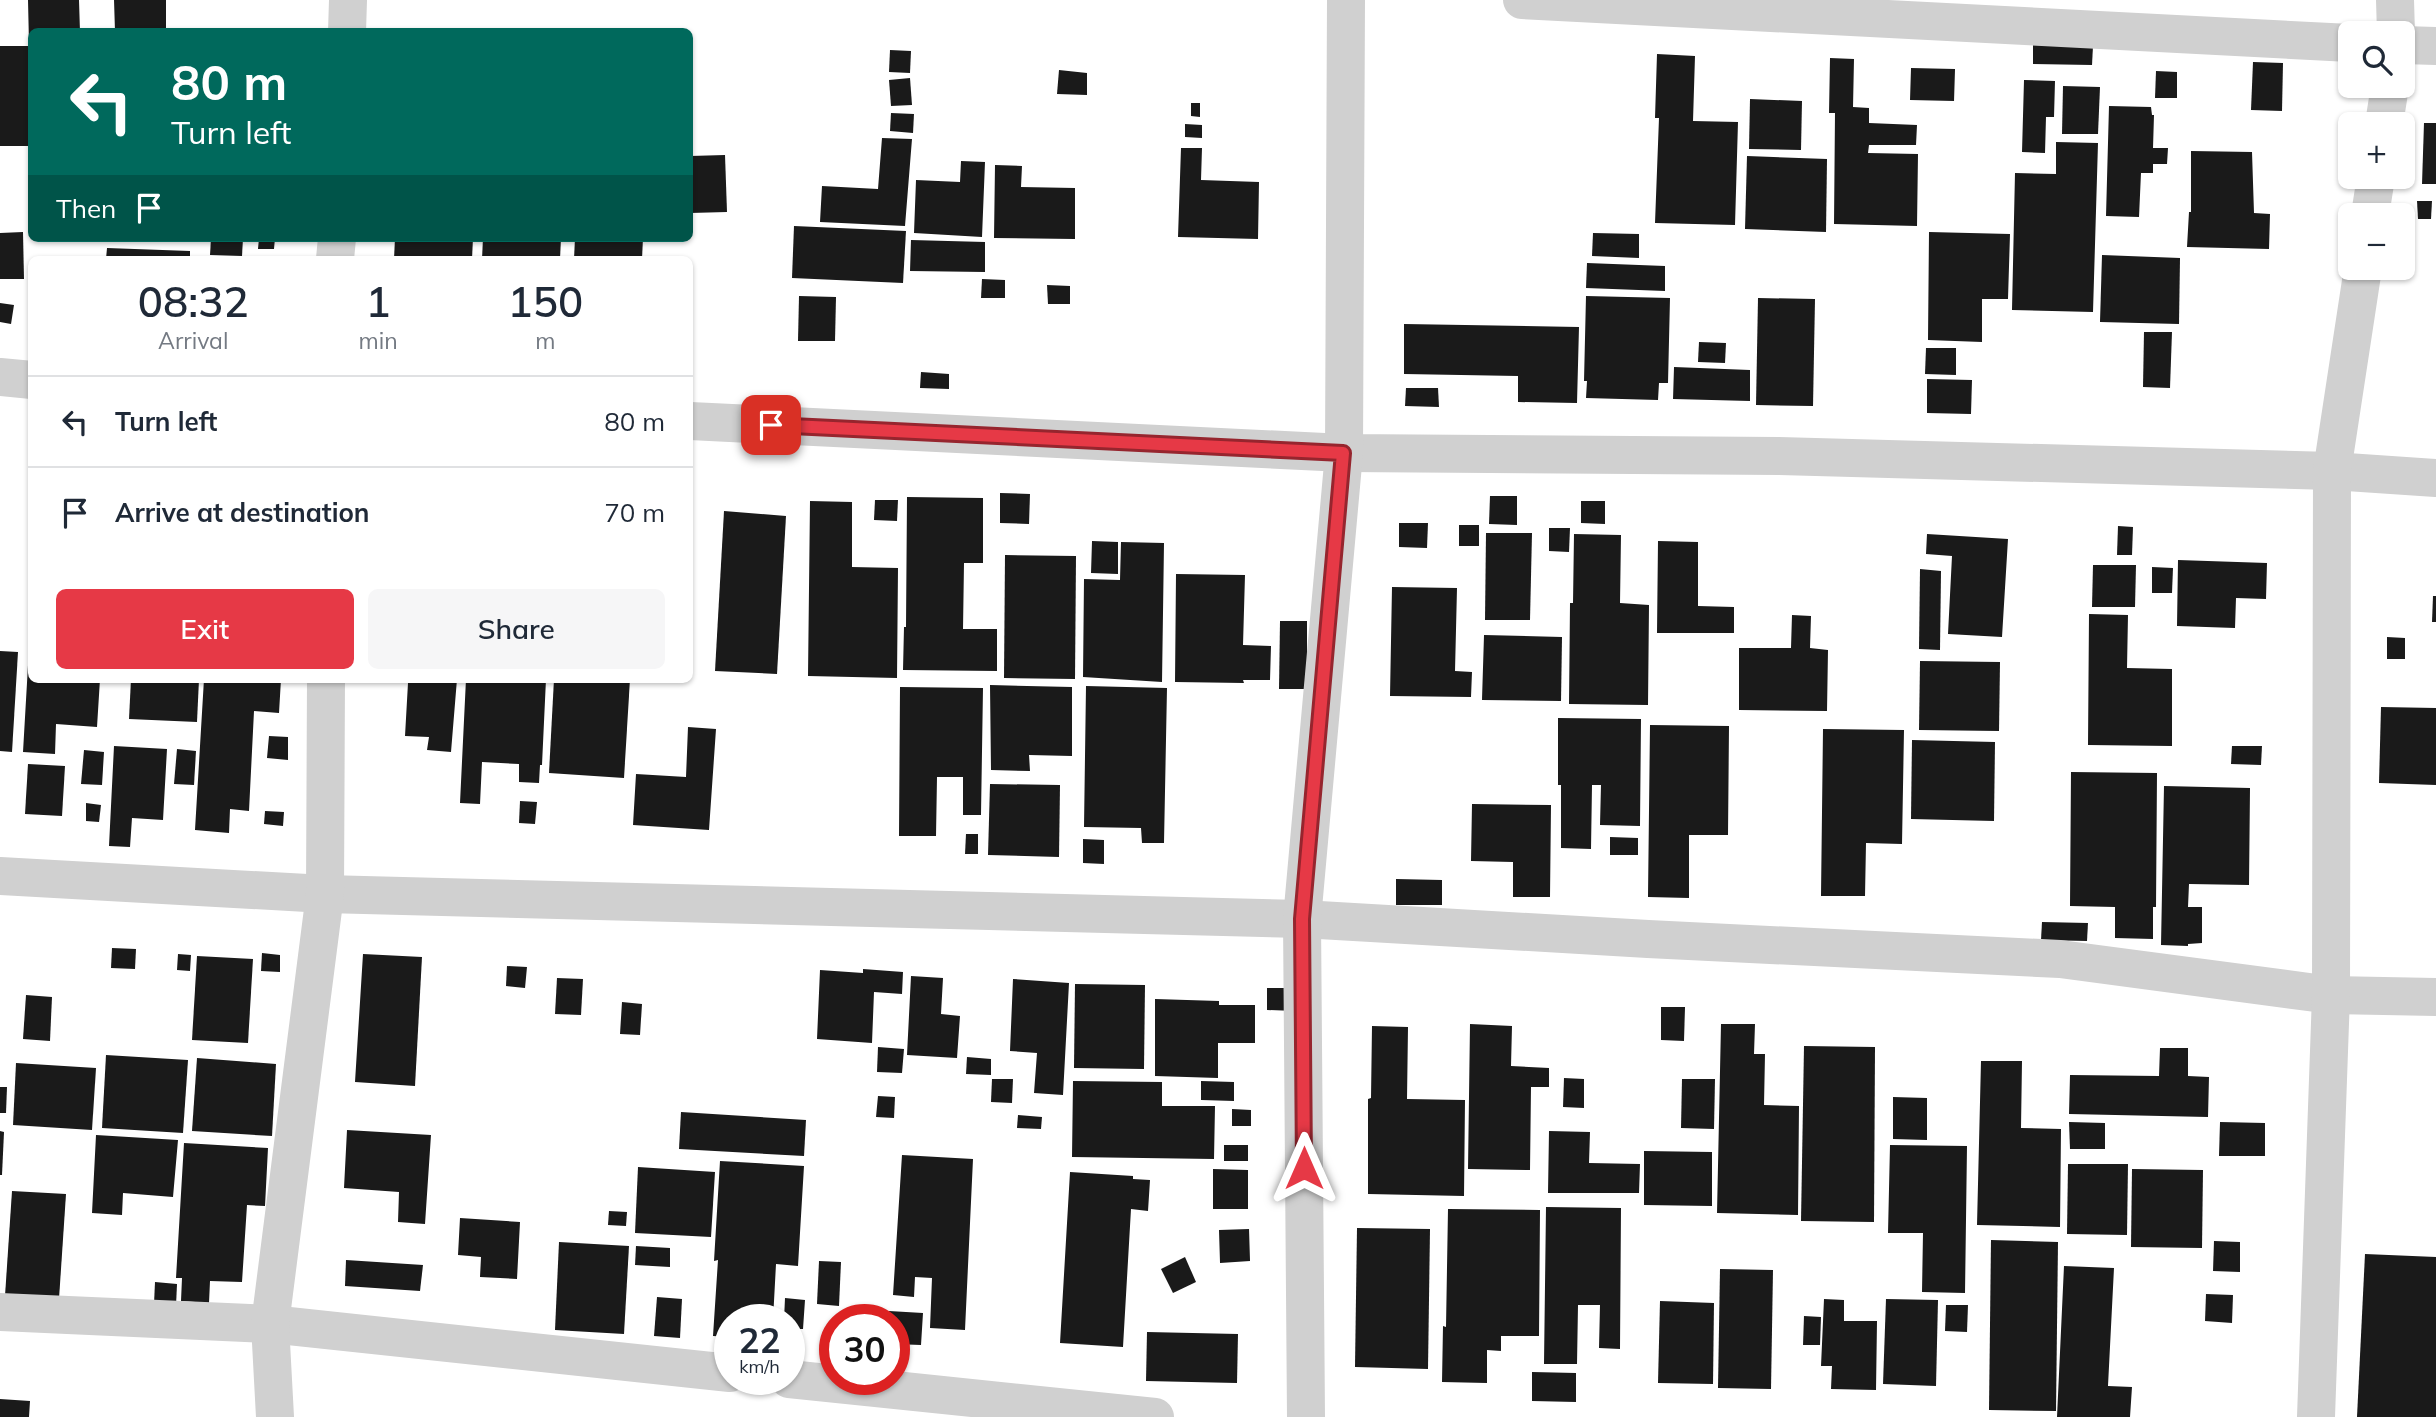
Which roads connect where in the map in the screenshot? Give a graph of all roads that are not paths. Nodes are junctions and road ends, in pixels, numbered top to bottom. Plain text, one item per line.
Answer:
1 (348, 0) edge
2 (1346, 0) edge
3 (1522, 0) edge
4 (2395, 0) edge
5 (2396, 21) edge
6 (347, 28) edge
7 (2338, 42) edge
8 (2415, 45) edge
9 (2436, 46) edge
10 (2360, 280) edge
11 (0, 377) edge
12 (28, 380) edge
13 (693, 421) edge
14 (1343, 453) junction
15 (2332, 471) junction
16 (2436, 478) edge
17 (327, 683) edge
18 (0, 876) edge
19 (325, 894) junction
20 (1302, 919) junction
21 (2330, 995) junction
22 (2436, 997) edge
23 (0, 1312) edge
24 (270, 1325) junction
25 (714, 1371) edge
26 (805, 1381) edge
27 (275, 1417) edge
28 (1155, 1417) edge
29 (1306, 1417) edge
30 (2316, 1417) edge

1 - 6 street
2 - 14 street
3 - 7 street
4 - 5 street
8 - 9 street
10 - 15 street
11 - 12 street
13 - 14 street
14 - 15 street
14 - 20 street
15 - 16 street
15 - 21 street
17 - 19 street
18 - 19 street
19 - 20 street
19 - 24 street
20 - 21 street
20 - 29 street
21 - 22 street
21 - 30 street
23 - 24 street
24 - 25 street
24 - 27 street
26 - 28 street

